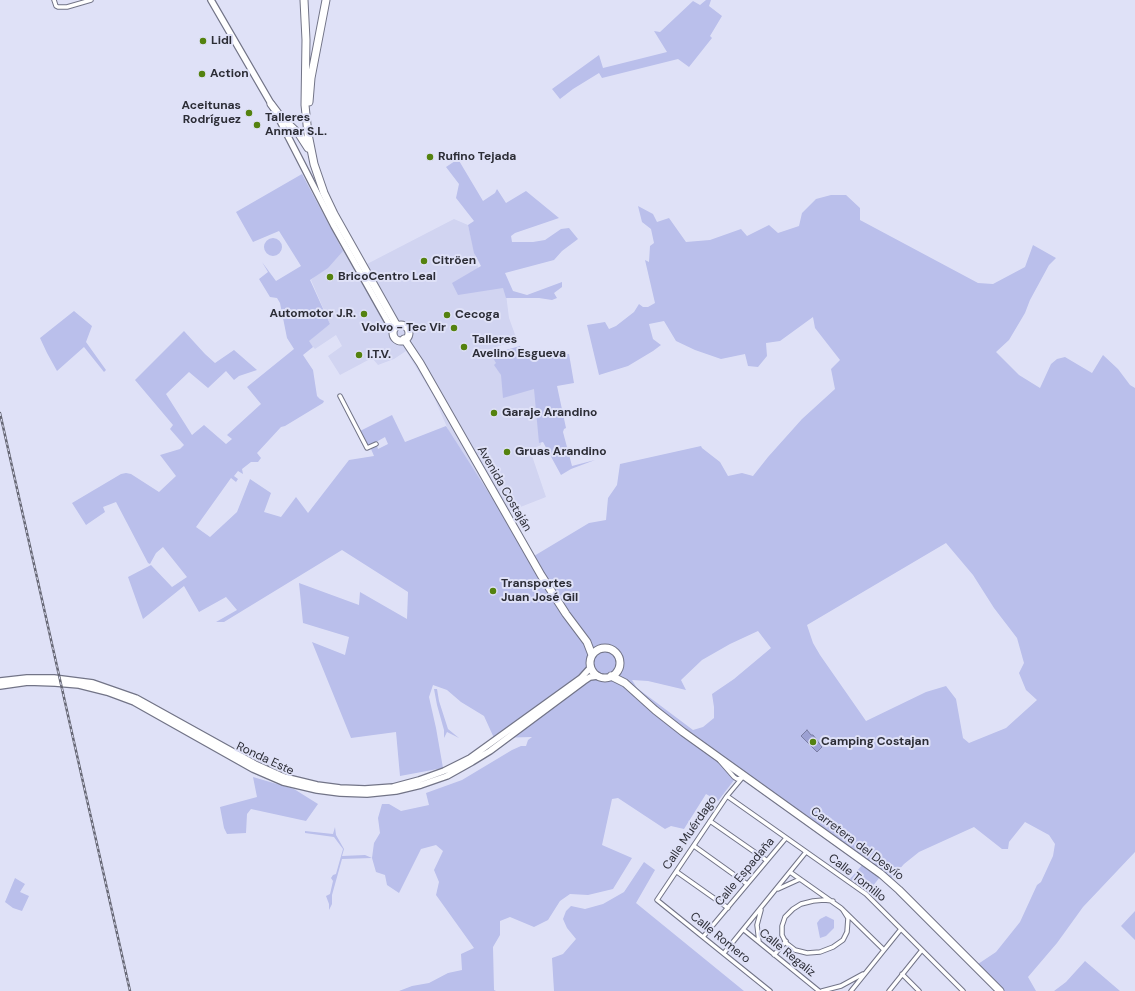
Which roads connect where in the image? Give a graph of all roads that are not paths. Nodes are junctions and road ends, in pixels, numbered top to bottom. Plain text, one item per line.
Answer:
1 (54, 0) edge
2 (91, 0) edge
3 (304, 0) edge
4 (326, 0) edge
5 (79, 2) edge
6 (213, 2) edge
7 (271, 104) junction
8 (312, 157) junction
9 (324, 201) junction
10 (395, 328) junction
11 (404, 340) junction
12 (340, 396) dead end
13 (376, 444) dead end
14 (587, 642) junction
15 (601, 649) junction
16 (592, 655) junction
17 (591, 667) junction
18 (618, 669) junction
19 (598, 676) junction
20 (611, 676) junction
21 (0, 681) edge
22 (625, 683) junction
23 (0, 686) edge
24 (743, 776) junction
25 (727, 796) junction
26 (710, 821) junction
27 (786, 838) junction
28 (694, 846) junction
29 (806, 852) junction
30 (766, 860) junction
31 (676, 872) junction
32 (790, 872) junction
33 (800, 879) junction
34 (747, 884) junction
35 (774, 892) junction
36 (657, 900) joint
37 (832, 901) junction
38 (763, 905) junction
39 (728, 908) junction
40 (843, 910) junction
41 (901, 929) junction
42 (744, 930) junction
43 (703, 937) junction
44 (786, 941) junction
45 (759, 942) junction
46 (884, 950) junction
47 (922, 950) junction
48 (724, 953) junction
49 (774, 955) junction
50 (865, 973) junction
51 (902, 974) junction
52 (770, 991) edge
53 (819, 991) edge
54 (822, 991) edge
55 (850, 991) edge
56 (889, 991) edge
57 (919, 991) edge
58 (963, 991) edge
59 (1000, 991) edge

1 - 5 street
2 - 5 street
3 - 8 highway
4 - 8 highway
6 - 7 main road
7 - 8 highway
7 - 9 main road
8 - 9 highway
9 - 10 highway
10 - 11 highway
10 - 11 highway
11 - 14 highway, Avenida Costaján
12 - 13 street
14 - 15 highway
14 - 16 highway
15 - 16 highway
15 - 18 highway
16 - 17 highway
17 - 19 highway
17 - 21 main road, Ronda Este
18 - 20 highway
18 - 22 highway, Carretera del Desvío
19 - 20 highway
19 - 23 main road, Ronda Este
20 - 22 highway, Carretera del Desvío
22 - 24 highway, Carretera del Desvío
24 - 25 street, Calle Muérdago
24 - 59 highway, Carretera del Desvío
25 - 26 street, Calle Muérdago
25 - 27 street, Calle Tomillo
26 - 28 street, Calle Muérdago
26 - 30 street
27 - 29 street, Calle Tomillo
27 - 30 street, Calle Espadaña
28 - 31 street, Calle Muérdago
28 - 34 street
29 - 32 street
29 - 41 street, Calle Tomillo
30 - 34 street, Calle Espadaña
31 - 36 street, Calle Muérdago
31 - 39 street
32 - 33 street
32 - 35 street
33 - 35 street
33 - 37 street
34 - 39 street, Calle Espadaña
35 - 38 street
36 - 43 street, Calle Romero
37 - 40 street
37 - 44 street
38 - 42 street
38 - 45 street
39 - 43 street, Calle Espadaña
40 - 44 street
40 - 46 street
41 - 46 street
41 - 47 street, Calle Tomillo
42 - 45 street, Calle Regaliz
42 - 48 street
43 - 48 street, Calle Romero
44 - 49 street
45 - 49 street, Calle Regaliz
46 - 50 street
47 - 51 street
47 - 58 street, Calle Tomillo
48 - 52 street, Calle Romero
49 - 53 street, Calle Regaliz
50 - 54 street
50 - 55 street
51 - 56 street
51 - 57 street

